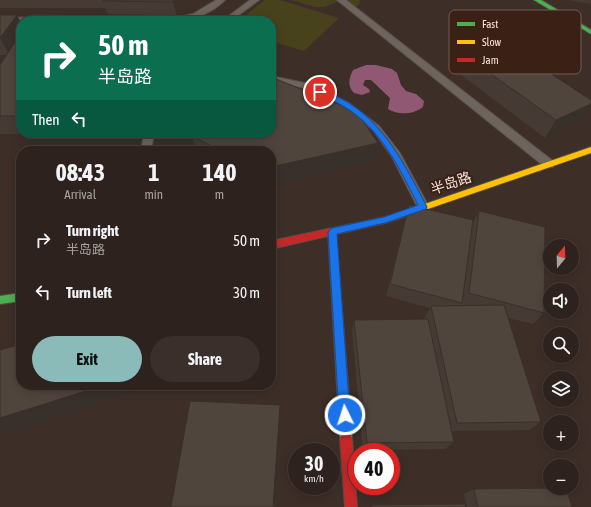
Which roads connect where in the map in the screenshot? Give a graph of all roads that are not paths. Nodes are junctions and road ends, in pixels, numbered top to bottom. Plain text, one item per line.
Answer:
1 (221, 0) edge
2 (255, 0) edge
3 (341, 0) edge
4 (537, 0) edge
5 (554, 10) edge
6 (195, 16) edge
7 (233, 16) edge
8 (0, 19) edge
9 (16, 19) edge
10 (581, 26) edge
11 (591, 32) edge
12 (276, 80) edge
13 (591, 150) edge
14 (549, 164) junction
15 (423, 207) junction
16 (332, 232) junction
17 (276, 244) edge
18 (16, 298) edge
19 (0, 300) edge
20 (351, 507) edge

1 - 6 lane
2 - 7 lane
3 - 14 lane
4 - 5 street
8 - 9 lane
10 - 11 street
12 - 15 lane
13 - 14 street, 半岛路
14 - 15 street, 半岛路
15 - 16 street, 半岛路
16 - 17 street, 半岛路
16 - 20 street
18 - 19 street

